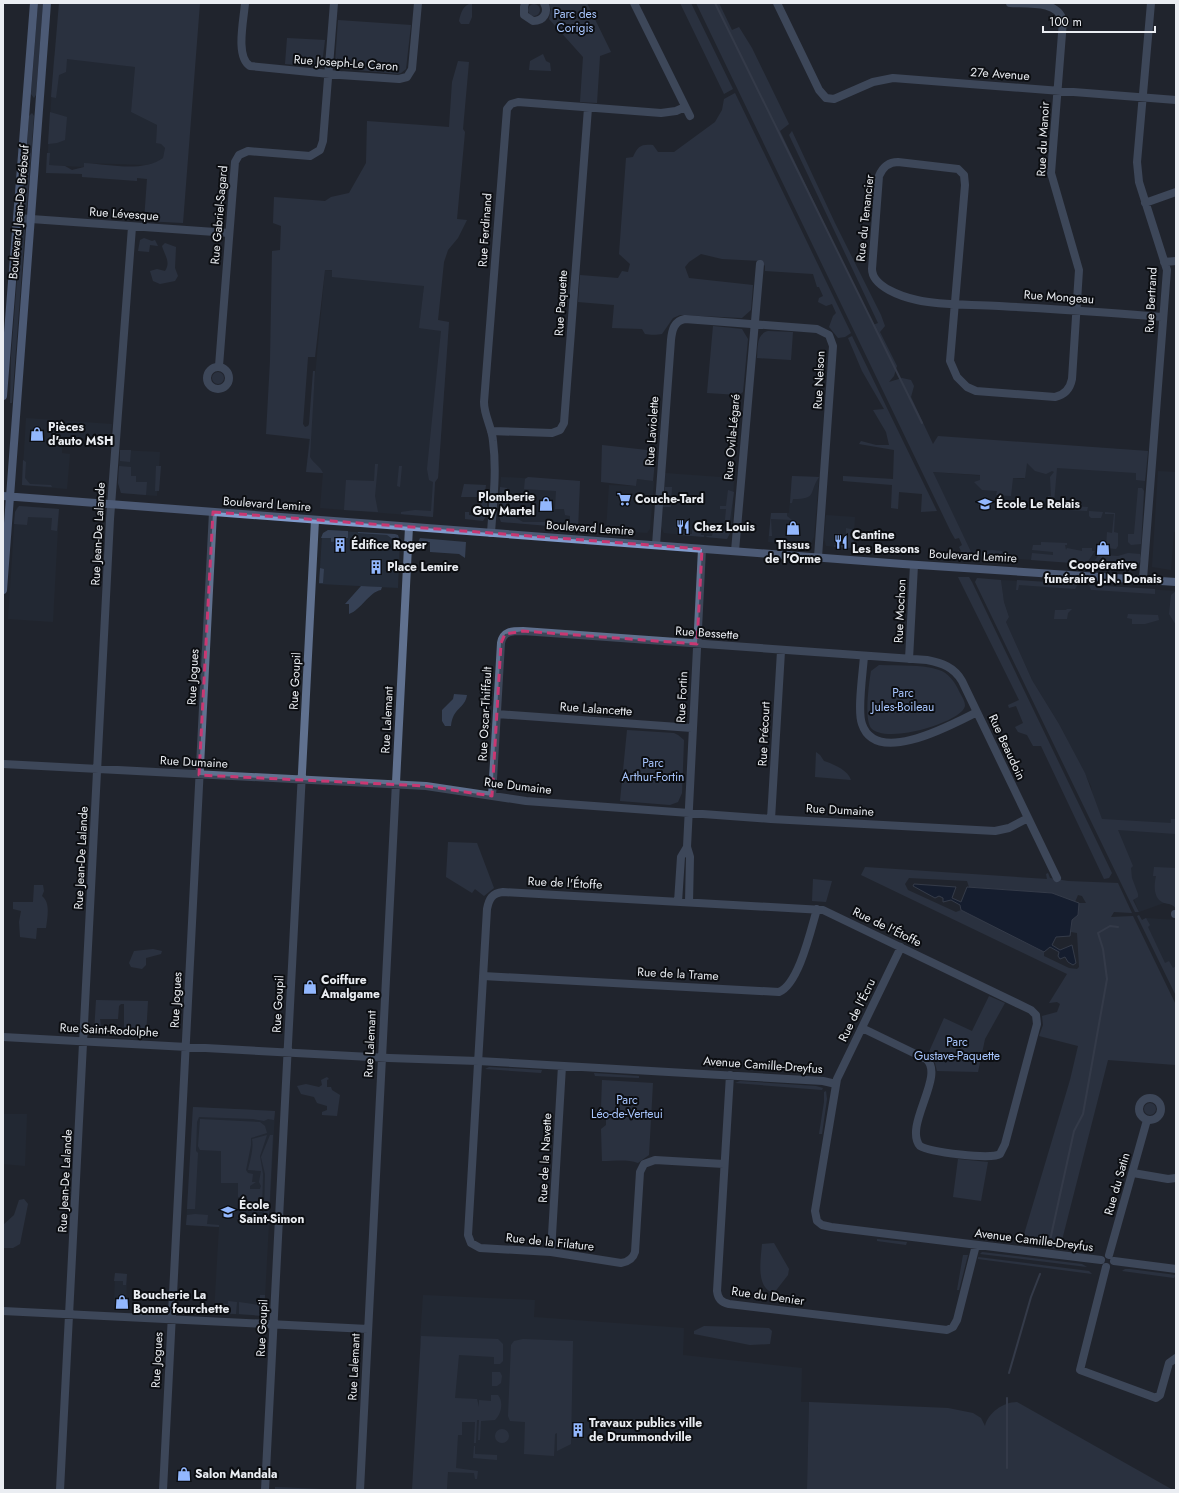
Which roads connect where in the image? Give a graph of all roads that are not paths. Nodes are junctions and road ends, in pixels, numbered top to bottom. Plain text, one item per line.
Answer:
1 (34, 3) edge
2 (47, 3) edge
3 (245, 3) edge
4 (334, 3) edge
5 (418, 3) edge
6 (525, 3) edge
7 (544, 3) edge
8 (634, 3) edge
9 (777, 3) edge
10 (1010, 3) edge
11 (1151, 3) edge
12 (328, 74) junction
13 (1058, 91) junction
14 (1142, 98) junction
15 (1176, 100) edge
16 (685, 107) junction
17 (588, 108) junction
18 (690, 116) dead end
19 (1176, 192) edge
20 (1145, 203) junction
21 (17, 218) junction
22 (31, 219) junction
23 (132, 227) junction
24 (229, 233) junction
25 (1176, 261) edge
26 (1164, 262) junction
27 (760, 264) dead end
28 (955, 303) junction
29 (1077, 310) junction
30 (1162, 317) junction
31 (678, 322) joint
32 (754, 325) junction
33 (219, 366) dead end
34 (3, 396) edge
35 (492, 431) junction
36 (6, 496) edge
37 (111, 504) junction
38 (213, 512) junction
39 (315, 520) junction
40 (409, 527) junction
41 (491, 533) junction
42 (656, 545) junction
43 (702, 549) junction
44 (735, 551) junction
45 (818, 557) junction
46 (914, 565) junction
47 (1143, 579) junction
48 (1176, 582) edge
49 (3, 590) edge
50 (505, 634) joint
51 (697, 644) junction
52 (781, 651) junction
53 (864, 656) junction
54 (908, 659) junction
55 (978, 712) junction
56 (497, 714) junction
57 (692, 728) junction
58 (3, 764) edge
59 (98, 769) junction
60 (200, 774) junction
61 (301, 780) junction
62 (396, 785) junction
63 (492, 796) junction
64 (688, 813) junction
65 (1028, 818) junction
66 (771, 819) junction
67 (687, 847) junction
68 (1058, 878) dead end
69 (678, 902) junction
70 (689, 902) junction
71 (817, 909) junction
72 (901, 947) junction
73 (483, 976) junction
74 (862, 1028) junction
75 (3, 1036) edge
76 (84, 1041) junction
77 (186, 1047) junction
78 (288, 1052) junction
79 (381, 1057) junction
80 (478, 1061) junction
81 (562, 1066) junction
82 (730, 1075) junction
83 (836, 1084) junction
84 (1147, 1120) dead end
85 (724, 1164) junction
86 (1132, 1173) junction
87 (1176, 1178) edge
88 (976, 1245) junction
89 (551, 1252) junction
90 (1112, 1258) junction
91 (1104, 1264) junction
92 (1176, 1269) edge
93 (3, 1311) edge
94 (70, 1314) junction
95 (172, 1320) junction
96 (274, 1325) junction
97 (368, 1329) junction
98 (1176, 1358) edge
99 (60, 1490) edge
100 (163, 1490) edge
101 (265, 1490) edge
102 (360, 1490) edge

1 - 21 main road, Boulevard Jean-De Brébeuf
2 - 22 main road, Boulevard Jean-De Brébeuf
3 - 12 street, Rue Joseph-Le Caron
4 - 12 street, Rue Gabriel-Sagard
5 - 12 street, Rue Joseph-Le Caron
6 - 7 street
8 - 16 street
9 - 13 street, 27e Avenue
10 - 13 street, Rue du Manoir
11 - 14 street, Rue Bertrand
12 - 24 street, Rue Gabriel-Sagard
13 - 14 street, 27e Avenue
13 - 29 street, Rue du Manoir
14 - 15 street, 27e Avenue
14 - 20 street, Rue Bertrand
16 - 17 street, Rue Ferdinand
16 - 18 street
17 - 35 street, Rue Paquette
17 - 35 street, Rue Ferdinand
19 - 20 street
20 - 26 street, Rue Bertrand
21 - 22 street, Rue Lévesque
21 - 34 main road, Boulevard Jean-De Brébeuf
22 - 23 street, Rue Lévesque
22 - 36 main road, Boulevard Jean-De Brébeuf
23 - 24 street, Rue Lévesque
23 - 37 street, Rue Jean-De Lalande
24 - 33 street, Rue Gabriel-Sagard
25 - 26 street
26 - 30 street, Rue Bertrand
27 - 32 street, Rue Ovila-Légaré
28 - 28 street, Rue du Tenancier
28 - 29 street, Rue Mongeau
28 - 29 street, Rue du Manoir
29 - 30 street, Rue Mongeau
30 - 47 street, Rue Bertrand
31 - 32 street, Rue Nelson
31 - 42 street, Rue Laviolette
32 - 44 street, Rue Ovila-Légaré
32 - 45 street, Rue Nelson
35 - 41 street, Rue Ferdinand
36 - 37 main road, Boulevard Lemire
36 - 49 main road, Boulevard Jean-De Brébeuf
37 - 38 main road, Boulevard Lemire
37 - 59 street, Rue Jean-De Lalande
38 - 39 main road, Boulevard Lemire
38 - 60 street, Rue Jogues
39 - 40 main road, Boulevard Lemire
39 - 61 street, Rue Goupil
40 - 41 main road, Boulevard Lemire
40 - 62 street, Rue Lalemant
41 - 42 main road, Boulevard Lemire
42 - 43 main road, Boulevard Lemire
43 - 44 main road, Boulevard Lemire
43 - 51 street, Rue Fortin
44 - 45 main road, Boulevard Lemire
45 - 46 main road, Boulevard Lemire
46 - 47 main road, Boulevard Lemire
46 - 54 street, Rue Mochon
47 - 48 main road, Boulevard Lemire
50 - 51 street, Rue Bessette
50 - 56 street, Rue Oscar-Thiffault
51 - 52 street, Rue Bessette
51 - 57 street, Rue Fortin
52 - 53 street, Rue Bessette
52 - 66 street, Rue Précourt
53 - 54 street, Rue Bessette
53 - 55 street
54 - 55 street, Rue Beaudoin
55 - 65 street, Rue Beaudoin
56 - 57 street, Rue Lalancette
56 - 63 street, Rue Oscar-Thiffault
57 - 64 street, Rue Fortin
58 - 59 street, Rue Dumaine
59 - 60 street, Rue Dumaine
59 - 76 street, Rue Jean-De Lalande
60 - 61 street, Rue Dumaine
60 - 77 street, Rue Jogues
61 - 62 street, Rue Dumaine
61 - 78 street, Rue Goupil
62 - 63 street, Rue Dumaine
62 - 79 street, Rue Lalemant
63 - 64 street, Rue Dumaine
64 - 66 street, Rue Dumaine
64 - 67 street, Rue Fortin
65 - 66 street, Rue Dumaine
65 - 68 street, Rue Beaudoin
67 - 69 street, Rue Fortin
67 - 70 street, Rue Fortin
69 - 70 street, Rue de l'Étoffe
69 - 73 street, Rue de l'Étoffe
70 - 71 street, Rue de l'Étoffe
71 - 72 street, Rue de l'Étoffe
71 - 73 street, Rue de la Trame
72 - 74 street, Rue de l'Écru
72 - 74 street, Rue de l'Étoffe
73 - 80 street, Rue de l'Étoffe
74 - 83 street, Rue de l'Écru
75 - 76 street, Rue Saint-Rodolphe
76 - 77 street, Rue Saint-Rodolphe
76 - 94 street, Rue Jean-De Lalande
77 - 78 street, Rue Saint-Rodolphe
77 - 95 street, Rue Jogues
78 - 79 street, Rue Saint-Rodolphe
78 - 96 street, Rue Goupil
79 - 80 street, Avenue Camille-Dreyfus
79 - 97 street, Rue Lalemant
80 - 81 street, Avenue Camille-Dreyfus
80 - 89 street, Rue de la Filature
81 - 82 street, Avenue Camille-Dreyfus
81 - 89 street, Rue de la Navette
82 - 83 street, Avenue Camille-Dreyfus
82 - 85 street, Rue du Denier
83 - 88 street, Avenue Camille-Dreyfus
84 - 86 street, Rue du Satin
85 - 88 street, Rue du Denier
85 - 89 street, Rue de la Filature
86 - 87 street
86 - 90 street, Rue du Satin
88 - 91 street, Avenue Camille-Dreyfus
90 - 91 street
90 - 91 street
90 - 92 street
91 - 98 street
93 - 94 street
94 - 95 street
94 - 99 street, Rue Jean-De Lalande
95 - 96 street
95 - 100 street, Rue Jogues
96 - 97 street
96 - 101 street, Rue Goupil
97 - 102 street, Rue Lalemant

